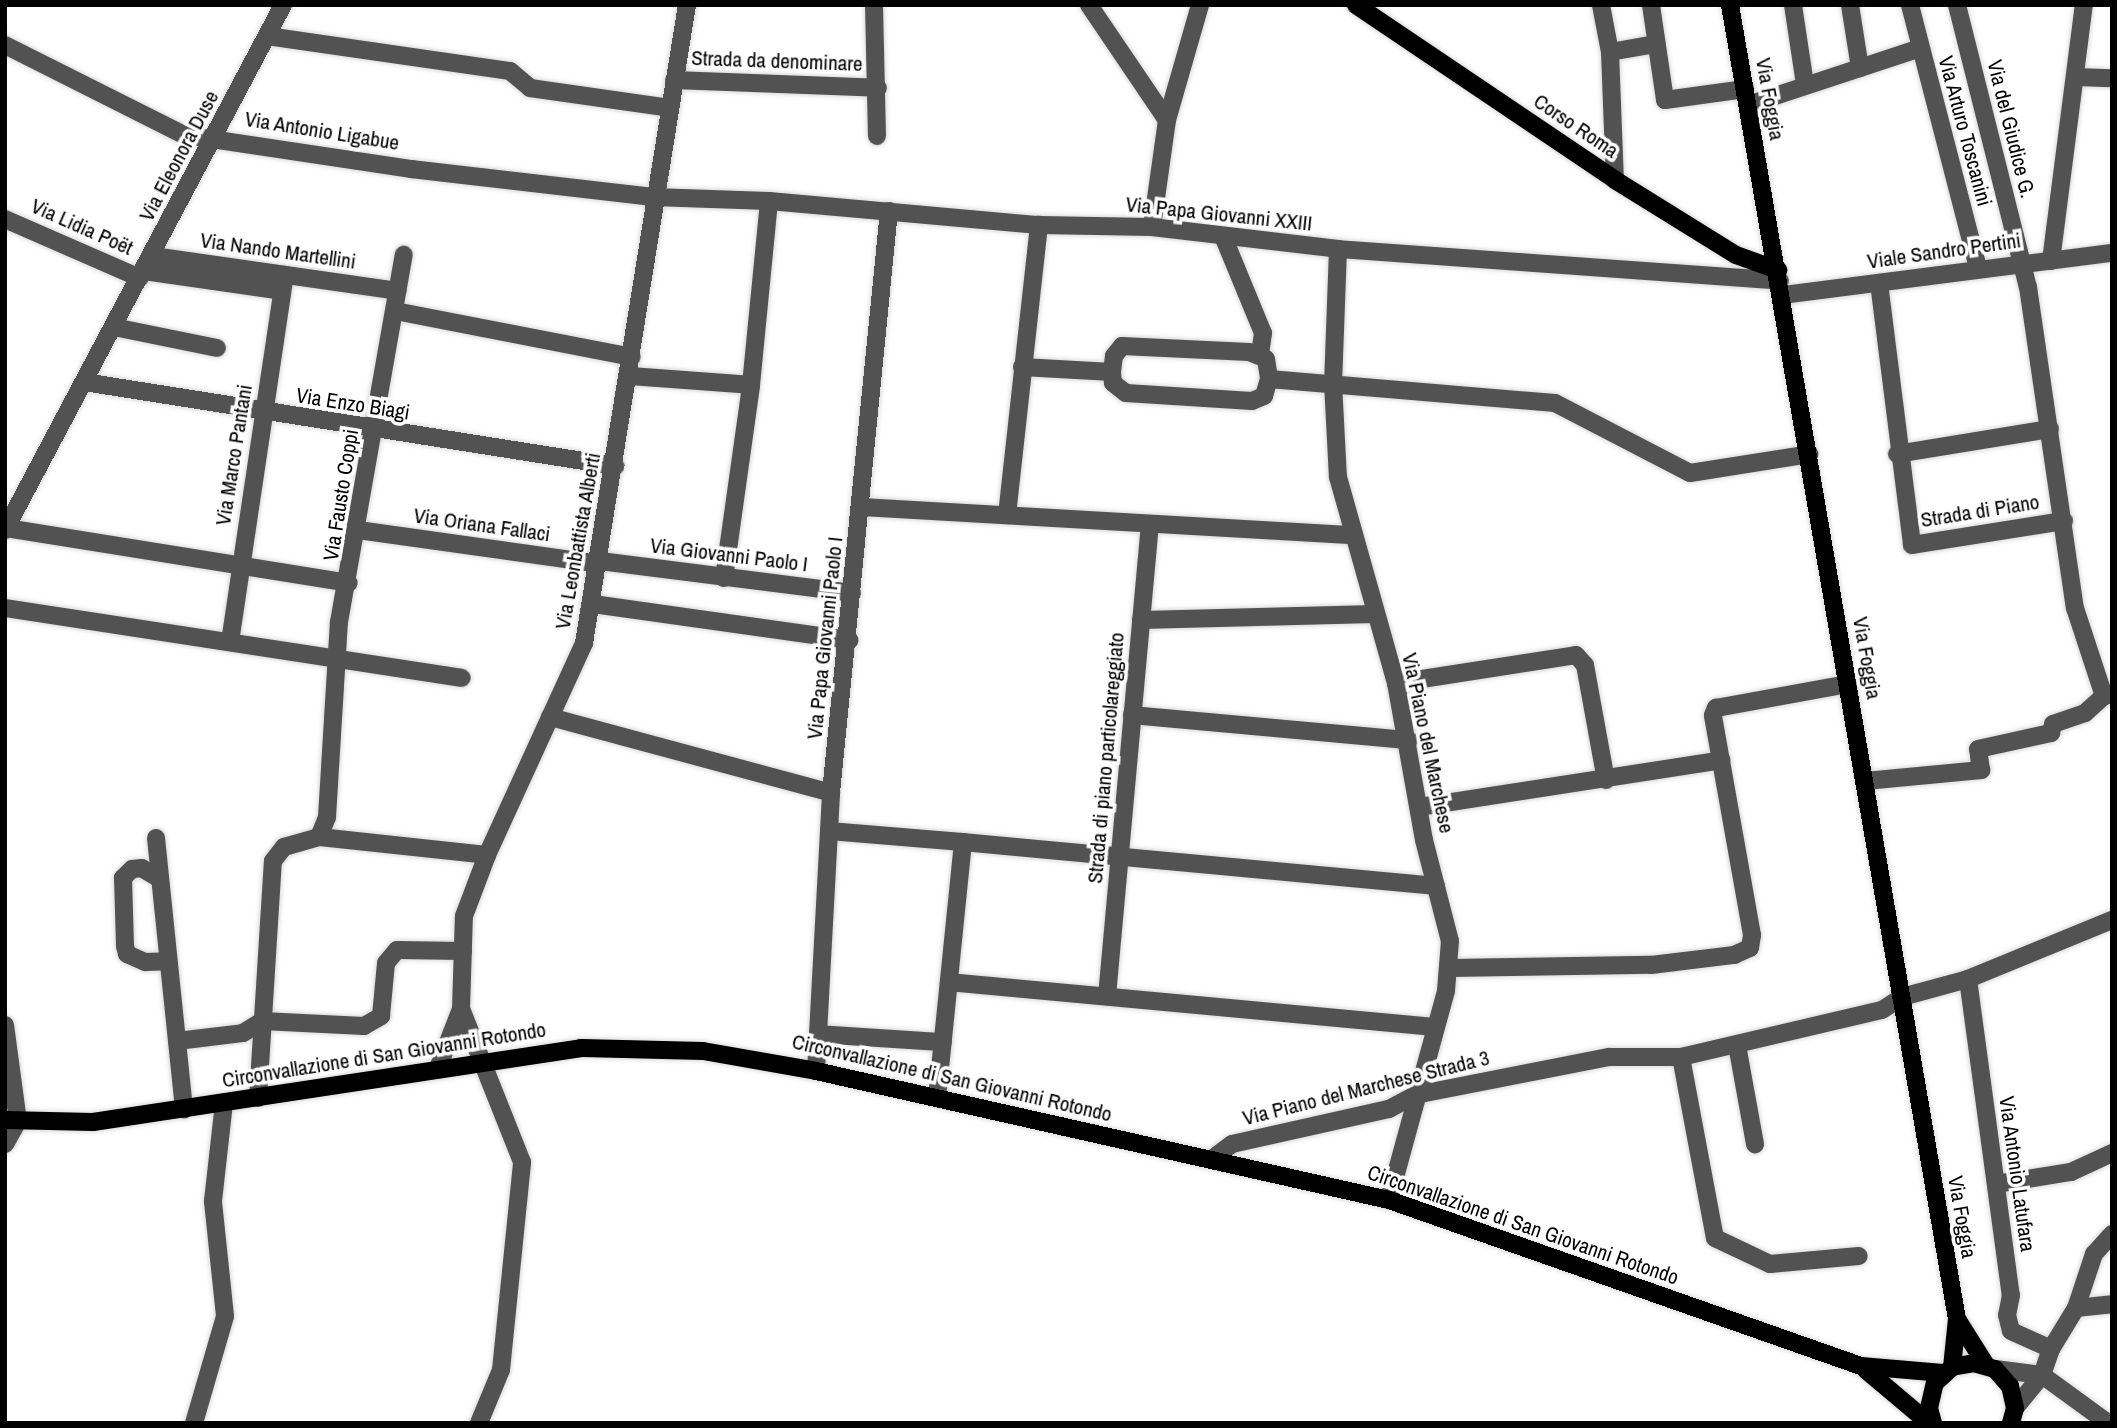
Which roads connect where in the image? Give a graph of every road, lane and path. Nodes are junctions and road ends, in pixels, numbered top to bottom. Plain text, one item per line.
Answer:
1 (282, 5) edge
2 (687, 5) edge
3 (874, 5) edge
4 (1089, 5) edge
5 (1200, 5) edge
6 (1356, 5) edge
7 (1601, 5) edge
8 (1651, 5) edge
9 (1730, 5) edge
10 (1793, 5) edge
11 (1850, 5) edge
12 (1910, 5) edge
13 (1957, 5) edge
14 (2084, 5) edge
15 (267, 36) junction
16 (1656, 44) junction
17 (5, 45) edge
18 (1920, 48) junction
19 (1609, 52) junction
20 (1860, 68) junction
21 (2075, 77) junction
22 (2112, 78) edge
23 (674, 79) junction
24 (1805, 84) junction
25 (878, 88) junction
26 (1746, 97) junction
27 (670, 108) junction
28 (1167, 120) junction
29 (877, 136) dead end
30 (215, 137) junction
31 (1615, 180) junction
32 (653, 197) junction
33 (769, 201) junction
34 (889, 211) junction
35 (6, 220) edge
36 (1039, 225) junction
37 (1152, 227) junction
38 (1223, 236) junction
39 (1338, 249) junction
40 (2112, 253) edge
41 (404, 255) dead end
42 (2050, 261) junction
43 (2021, 263) junction
44 (145, 268) junction
45 (1978, 268) junction
46 (1780, 282) junction
47 (284, 283) junction
48 (1879, 283) junction
49 (398, 291) junction
50 (395, 310) junction
51 (114, 327) junction
52 (217, 348) dead end
53 (1260, 354) junction
54 (632, 357) junction
55 (1022, 367) junction
56 (1112, 372) junction
57 (629, 376) junction
58 (1269, 379) junction
59 (84, 382) junction
60 (1333, 383) junction
61 (751, 385) junction
62 (263, 413) junction
63 (2050, 429) junction
64 (374, 430) junction
65 (1810, 454) junction
66 (1897, 454) junction
67 (615, 466) junction
68 (862, 507) junction
69 (1007, 515) junction
70 (2064, 522) junction
71 (1150, 525) junction
72 (6, 529) edge
73 (358, 530) junction
74 (1353, 535) junction
75 (600, 563) junction
76 (240, 567) junction
77 (724, 578) junction
78 (349, 583) junction
79 (852, 593) junction
80 (593, 604) junction
81 (5, 608) edge
82 (1376, 614) junction
83 (1141, 621) junction
84 (849, 640) junction
85 (230, 642) junction
86 (336, 659) junction
87 (462, 678) dead end
88 (1396, 683) junction
89 (1848, 684) junction
90 (2108, 695) edge
91 (1132, 715) junction
92 (550, 717) junction
93 (1409, 740) junction
94 (1721, 760) junction
95 (1606, 780) junction
96 (1865, 780) junction
97 (831, 793) junction
98 (1419, 807) junction
99 (829, 831) junction
100 (318, 837) junction
101 (156, 838) dead end
102 (963, 842) junction
103 (487, 855) junction
104 (1120, 858) junction
105 (160, 879) junction
106 (1436, 886) junction
107 (2112, 920) edge
108 (463, 951) junction
109 (168, 961) junction
110 (1450, 968) junction
111 (1968, 979) junction
112 (949, 982) junction
113 (1107, 996) junction
114 (1902, 997) junction
115 (461, 1009) junction
116 (262, 1021) junction
117 (5, 1025) edge
118 (1434, 1027) junction
119 (818, 1034) junction
120 (177, 1041) junction
121 (943, 1042) junction
122 (1737, 1045) junction
123 (1681, 1057) junction
124 (482, 1061) junction
125 (438, 1068) junction
126 (816, 1071) junction
127 (1415, 1095) junction
128 (937, 1097) junction
129 (258, 1098) junction
130 (224, 1103) junction
131 (184, 1110) junction
132 (12, 1121) edge
133 (5, 1144) edge
134 (1755, 1144) dead end
135 (2112, 1153) edge
136 (1212, 1159) junction
137 (1996, 1184) junction
138 (1389, 1200) junction
139 (2108, 1239) edge
140 (1859, 1256) dead end
141 (2112, 1304) edge
142 (2076, 1308) junction
143 (1956, 1319) junction
144 (2051, 1349) junction
145 (1861, 1366) junction
146 (1990, 1367) junction
147 (1947, 1370) junction
148 (2042, 1375) junction
149 (2013, 1415) edge
150 (194, 1423) edge
151 (479, 1423) edge
152 (1931, 1423) edge
153 (2108, 1423) edge

1 - 15 street, Via Eleonora Duse
2 - 23 street, Via Leonbattista Alberti
3 - 25 street
4 - 28 street
5 - 28 street
6 - 31 main road, Corso Roma
7 - 19 street
8 - 16 street
9 - 26 main road, Via Foggia
10 - 24 street
11 - 20 street
12 - 18 street, Via Arturo Toscanini
13 - 43 street, Via del Giudice G.
14 - 21 street
15 - 27 street
15 - 30 street, Via Eleonora Duse
16 - 19 street
16 - 26 street
17 - 30 street, Via Antonio Ligabue
18 - 20 street
18 - 45 street, Via Arturo Toscanini
19 - 31 street
20 - 24 street
21 - 22 street
21 - 42 street
23 - 25 street, Strada da denominare
23 - 27 street, Via Leonbattista Alberti
24 - 26 street
25 - 29 street
26 - 46 main road, Via Foggia
27 - 32 street, Via Leonbattista Alberti
28 - 37 street
30 - 32 street, Via Antonio Ligabue
30 - 44 street, Via Eleonora Duse
31 - 46 main road, Corso Roma
32 - 33 street, Via Papa Giovanni XXIII
32 - 54 street, Via Leonbattista Alberti
33 - 34 street, Via Papa Giovanni XXIII
33 - 61 street
34 - 36 street, Via Papa Giovanni XXIII
34 - 68 street, Via Papa Giovanni Paolo I
35 - 44 street, Via Lidia Poët
36 - 37 street, Via Papa Giovanni XXIII
36 - 55 street
37 - 38 street, Via Papa Giovanni XXIII
38 - 39 street, Via Papa Giovanni XXIII
38 - 53 street
39 - 46 street, Via Papa Giovanni XXIII
39 - 60 street, Via Piano del Marchese
40 - 42 street, Viale Sandro Pertini
41 - 49 street, Via Fausto Coppi
42 - 43 street, Viale Sandro Pertini
43 - 45 street, Viale Sandro Pertini
43 - 63 street, Strada di Piano
44 - 47 street, Via Nando Martellini
44 - 51 street, Via Eleonora Duse
45 - 48 street, Viale Sandro Pertini
46 - 48 street, Viale Sandro Pertini
46 - 65 main road, Via Foggia
47 - 49 street, Via Nando Martellini
47 - 62 street, Via Marco Pantani
48 - 66 street, Strada di Piano
49 - 50 street, Via Fausto Coppi
50 - 54 street
50 - 64 street, Via Fausto Coppi
51 - 52 street
51 - 59 street, Via Eleonora Duse
53 - 56 street
53 - 58 street
54 - 57 street, Via Leonbattista Alberti
55 - 56 street
55 - 69 street
56 - 58 street
57 - 61 street
57 - 67 street, Via Leonbattista Alberti
58 - 60 street
59 - 62 street, Via Enzo Biagi
59 - 72 street, Via Eleonora Duse
60 - 65 street
60 - 74 street, Via Piano del Marchese
61 - 77 street
62 - 64 street, Via Enzo Biagi
62 - 76 street, Via Marco Pantani
63 - 66 street
63 - 70 street, Strada di Piano
64 - 67 street, Via Enzo Biagi
64 - 73 street, Via Fausto Coppi
65 - 89 main road, Via Foggia
66 - 70 street, Strada di Piano
67 - 75 street, Via Leonbattista Alberti
68 - 69 street
68 - 79 street, Via Papa Giovanni Paolo I
69 - 71 street
70 - 90 street, Strada di Piano
71 - 74 street
71 - 83 street, Strada di piano particolareggiato
72 - 76 street
73 - 75 street, Via Oriana Fallaci
73 - 78 street, Via Fausto Coppi
74 - 82 street, Via Piano del Marchese
75 - 77 street, Via Giovanni Paolo I
75 - 80 street, Via Leonbattista Alberti
76 - 78 street
76 - 85 street, Via Marco Pantani
77 - 79 street, Via Giovanni Paolo I
78 - 86 street, Via Fausto Coppi
79 - 84 street, Via Papa Giovanni Paolo I
80 - 84 street
80 - 92 street, Via Leonbattista Alberti
81 - 85 street
82 - 83 street
82 - 88 street, Via Piano del Marchese
83 - 91 street, Strada di piano particolareggiato
84 - 97 street, Via Papa Giovanni Paolo I
85 - 86 street
86 - 87 street
86 - 100 street, Via Fausto Coppi
88 - 93 street, Via Piano del Marchese
88 - 95 street
89 - 94 street
89 - 96 main road, Via Foggia
90 - 96 street
91 - 93 street
91 - 104 street, Strada di piano particolareggiato
92 - 97 street
92 - 103 street, Via Leonbattista Alberti
93 - 98 street, Via Piano del Marchese
94 - 95 street
94 - 110 street
95 - 98 street
96 - 114 main road, Via Foggia
97 - 99 street, Via Papa Giovanni Paolo I
98 - 106 street, Via Piano del Marchese
99 - 102 street
99 - 119 street, Via Papa Giovanni Paolo I
100 - 103 street
100 - 116 street
101 - 105 street
102 - 104 street
102 - 112 street
103 - 108 street, Via Leonbattista Alberti
104 - 106 street
104 - 113 street, Strada di piano particolareggiato
105 - 109 street
105 - 109 street
106 - 110 street, Via Piano del Marchese
107 - 111 street, Via Piano del Marchese Strada 3
108 - 115 street, Via Leonbattista Alberti
108 - 116 street
109 - 120 street
110 - 118 street, Via Piano del Marchese
111 - 114 street, Via Piano del Marchese Strada 3
111 - 137 street, Via Antonio Latufara
112 - 113 street
112 - 121 street
113 - 118 street
114 - 122 street, Via Piano del Marchese Strada 3
114 - 143 main road, Via Foggia
115 - 124 street, Via Leonbattista Alberti
115 - 125 street
116 - 120 street
116 - 129 street
117 - 132 street
118 - 127 street, Via Piano del Marchese
119 - 121 street
119 - 126 street, Via Papa Giovanni Paolo I
120 - 131 street
121 - 128 street
122 - 123 street, Via Piano del Marchese Strada 3
122 - 134 street
123 - 127 street, Via Piano del Marchese Strada 3
123 - 140 street
124 - 125 main road, Circonvallazione di San Giovanni Rotondo
124 - 126 main road, Circonvallazione di San Giovanni Rotondo
124 - 151 street, Via Leonbattista Alberti
125 - 129 main road, Circonvallazione di San Giovanni Rotondo
126 - 128 main road, Circonvallazione di San Giovanni Rotondo
127 - 136 street, Via Piano del Marchese Strada 3
127 - 138 street, Via Piano del Marchese
128 - 136 main road, Circonvallazione di San Giovanni Rotondo
129 - 130 main road, Circonvallazione di San Giovanni Rotondo
130 - 131 main road, Circonvallazione di San Giovanni Rotondo
130 - 150 street
131 - 132 main road, Circonvallazione di San Giovanni Rotondo
132 - 133 street
135 - 137 street
136 - 138 main road, Circonvallazione di San Giovanni Rotondo
137 - 144 street, Via Antonio Latufara
138 - 145 main road, Circonvallazione di San Giovanni Rotondo
139 - 142 street
141 - 142 street
142 - 144 street
143 - 146 main road, Via Foggia
143 - 147 main road, Via Foggia
144 - 148 street
145 - 147 main road, Circonvallazione di San Giovanni Rotondo
145 - 152 main road, Circonvallazione di San Giovanni Rotondo
146 - 147 main road
146 - 148 street
146 - 149 main road, Via Foggia
147 - 152 main road, Via Foggia
148 - 149 street
148 - 153 street

